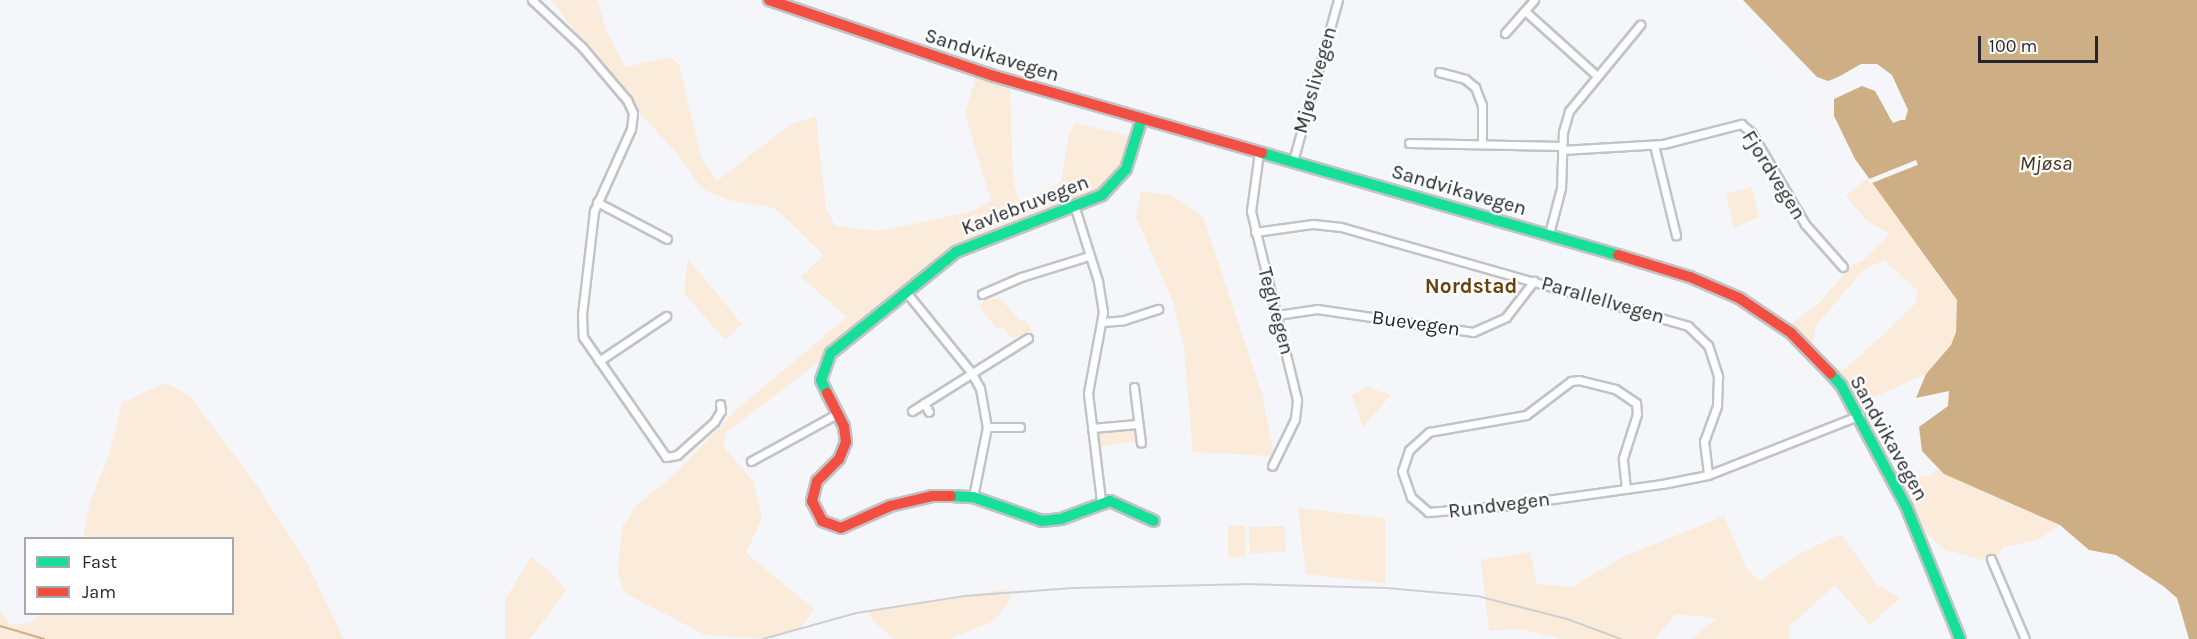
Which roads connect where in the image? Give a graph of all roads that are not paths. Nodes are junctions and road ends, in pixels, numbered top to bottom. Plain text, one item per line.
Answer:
1 (532, 0) edge
2 (769, 0) edge
3 (1338, 0) edge
4 (1534, 0) edge
5 (1525, 10) junction
6 (1640, 25) dead end
7 (1505, 33) dead end
8 (1439, 72) dead end
9 (1596, 75) junction
10 (1142, 118) junction
11 (1409, 142) dead end
12 (1482, 144) junction
13 (1654, 145) junction
14 (1562, 148) junction
15 (1260, 152) junction
16 (1293, 161) junction
17 (597, 202) junction
18 (1075, 208) junction
19 (1255, 232) junction
20 (1549, 234) junction
21 (1676, 235) dead end
22 (667, 239) dead end
23 (1089, 256) junction
24 (1844, 267) dead end
25 (1534, 281) junction
26 (994, 287) junction
27 (906, 292) junction
28 (982, 294) dead end
29 (997, 295) dead end
30 (1158, 309) dead end
31 (1277, 315) junction
32 (666, 316) dead end
33 (1104, 322) junction
34 (1028, 338) dead end
35 (599, 361) junction
36 (972, 372) junction
37 (1134, 387) dead end
38 (924, 403) junction
39 (720, 404) dead end
40 (912, 411) dead end
41 (928, 412) dead end
42 (837, 414) junction
43 (1860, 415) junction
44 (1137, 424) junction
45 (987, 427) junction
46 (1020, 427) dead end
47 (1092, 428) junction
48 (1141, 443) dead end
49 (751, 461) dead end
50 (1272, 466) dead end
51 (1708, 475) junction
52 (1626, 489) junction
53 (973, 497) junction
54 (1101, 501) junction
55 (1154, 521) dead end
56 (1991, 559) dead end
57 (1960, 639) edge
58 (2025, 639) edge

1 - 17 street
2 - 10 main road, Sandvikavegen
3 - 16 street, Mjøslivegen
4 - 5 street
5 - 7 street
5 - 9 street
6 - 9 street
8 - 12 street
9 - 14 street
10 - 15 main road, Sandvikavegen
10 - 18 main road, Kavlebruvegen
11 - 12 street, Fjordvegen
12 - 14 street, Fjordvegen
13 - 14 street, Fjordvegen
13 - 21 street
13 - 24 street, Fjordvegen
14 - 20 street
15 - 16 main road, Sandvikavegen
15 - 19 street, Teglvegen
16 - 20 main road, Sandvikavegen
17 - 22 street
17 - 35 street
18 - 23 street
18 - 27 main road, Kavlebruvegen
19 - 25 street, Parallellvegen
19 - 31 street, Teglvegen
20 - 43 main road, Sandvikavegen
23 - 26 street
23 - 33 street
25 - 31 street, Buevegen
25 - 51 street, Parallellvegen
26 - 28 street
26 - 29 street
27 - 36 street
27 - 42 main road, Kavlebruvegen
30 - 33 street
31 - 50 street, Teglvegen
32 - 35 street
33 - 47 street
34 - 36 street
35 - 39 street
36 - 38 street
36 - 45 street
37 - 44 street
38 - 40 street
38 - 41 street
42 - 49 street
42 - 53 main road, Kavlebruvegen
43 - 51 street, Rundvegen
43 - 57 main road, Sandvikavegen
44 - 47 street
44 - 48 street
45 - 46 street
45 - 53 street
47 - 54 street
51 - 52 street, Rundvegen
52 - 52 street, Rundvegen
53 - 54 main road, Kavlebruvegen
54 - 55 main road
56 - 58 street

